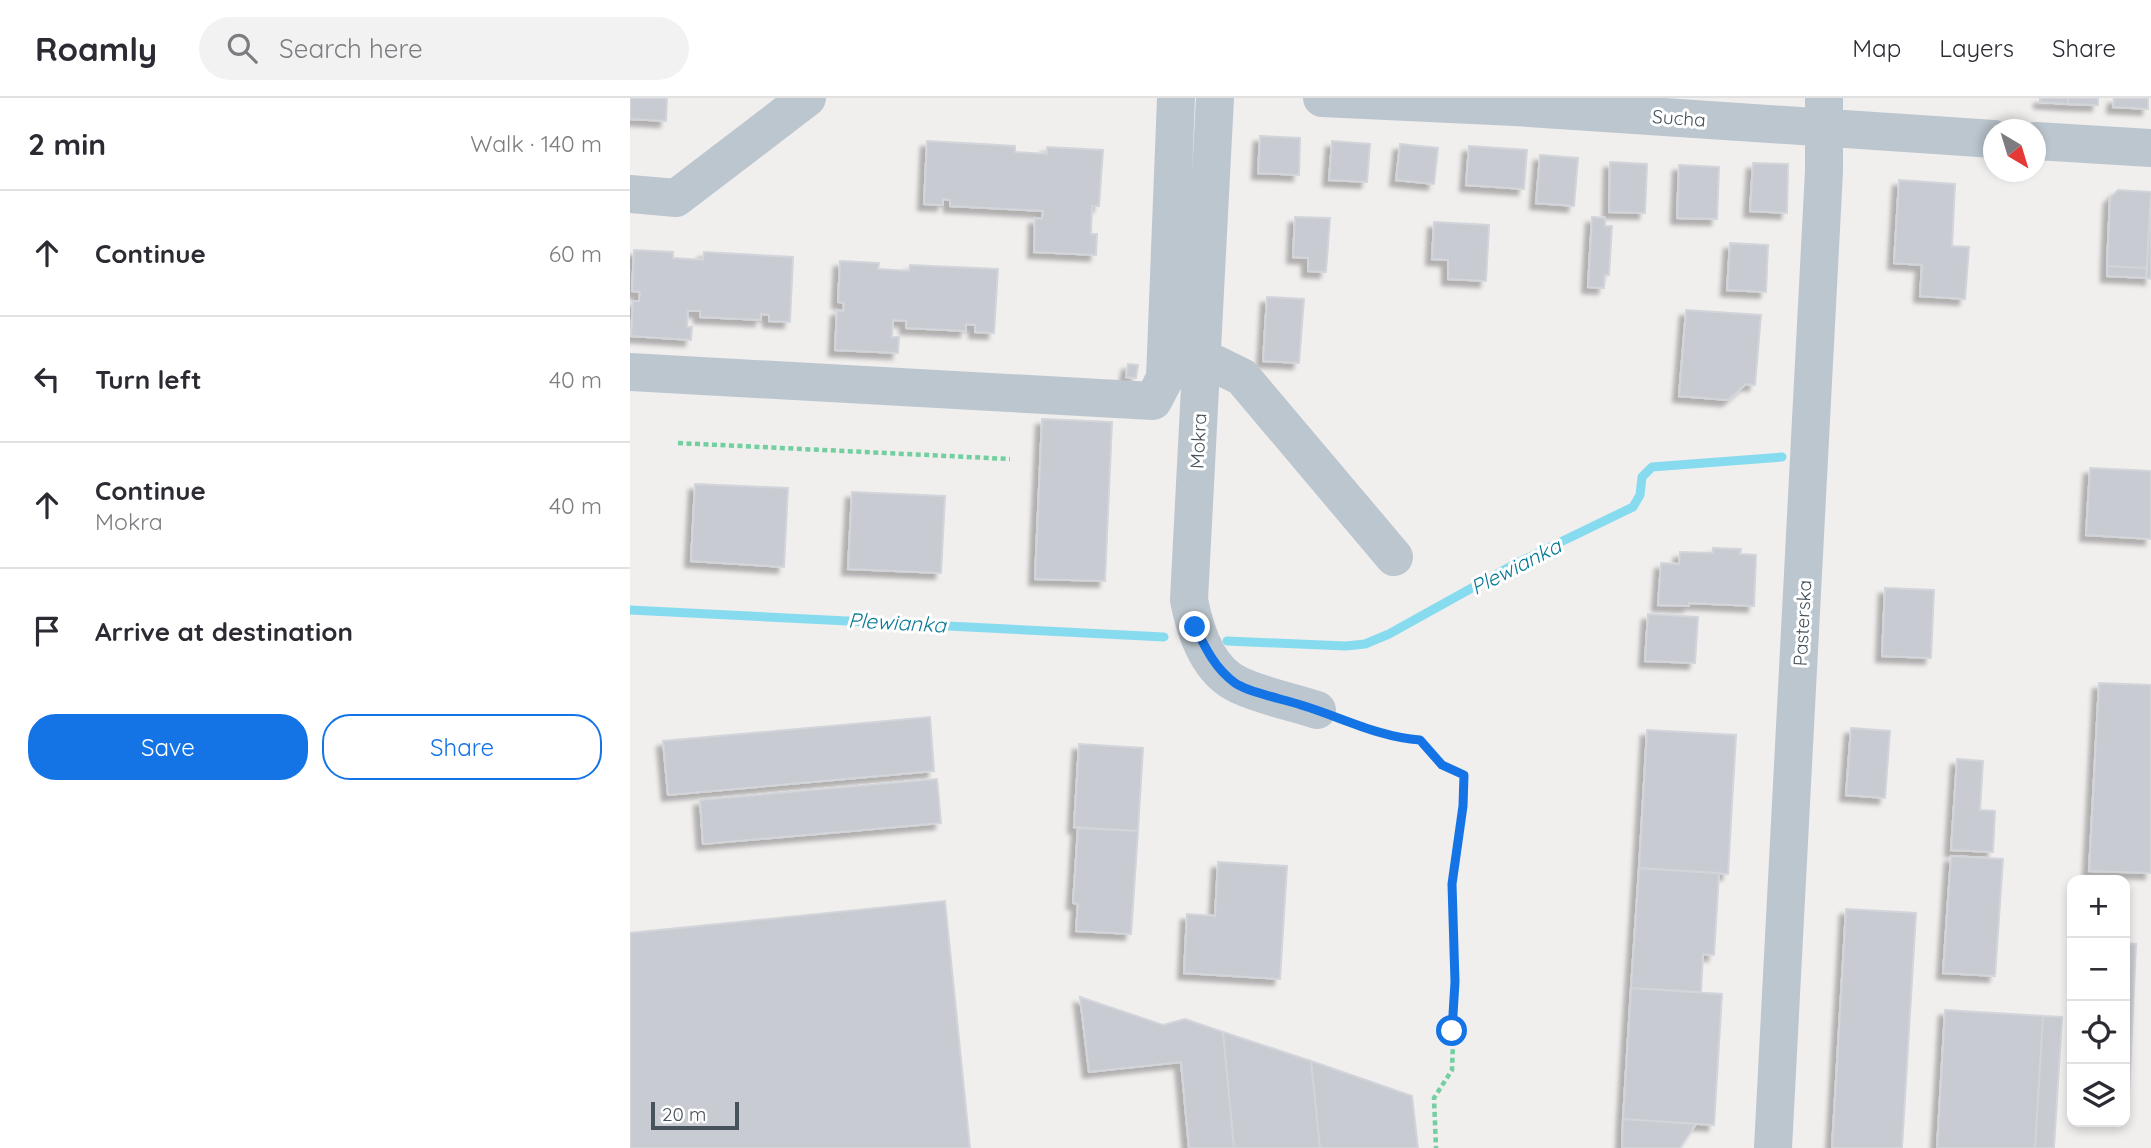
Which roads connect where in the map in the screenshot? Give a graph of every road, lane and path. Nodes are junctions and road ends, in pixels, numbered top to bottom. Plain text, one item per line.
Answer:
1 (807, 98) edge
2 (1176, 98) edge
3 (1215, 98) edge
4 (1322, 98) edge
5 (1515, 102) edge
6 (1824, 113) edge
7 (1983, 137) edge
8 (2046, 142) edge
9 (2151, 148) edge
10 (630, 194) edge
11 (1203, 358) junction
12 (630, 372) edge
13 (678, 443) dead end
14 (1010, 459) dead end
15 (1394, 557) dead end
16 (1317, 710) joint
17 (1436, 1148) edge
18 (1773, 1148) edge

1 - 10 street
2 - 12 street
3 - 11 street, Mokra
4 - 5 street, Sucha
5 - 6 street, Sucha
6 - 7 street, Sucha
6 - 18 street, Pasterska
8 - 9 street
11 - 15 street
11 - 16 street, Mokra
13 - 14 path
16 - 17 path

